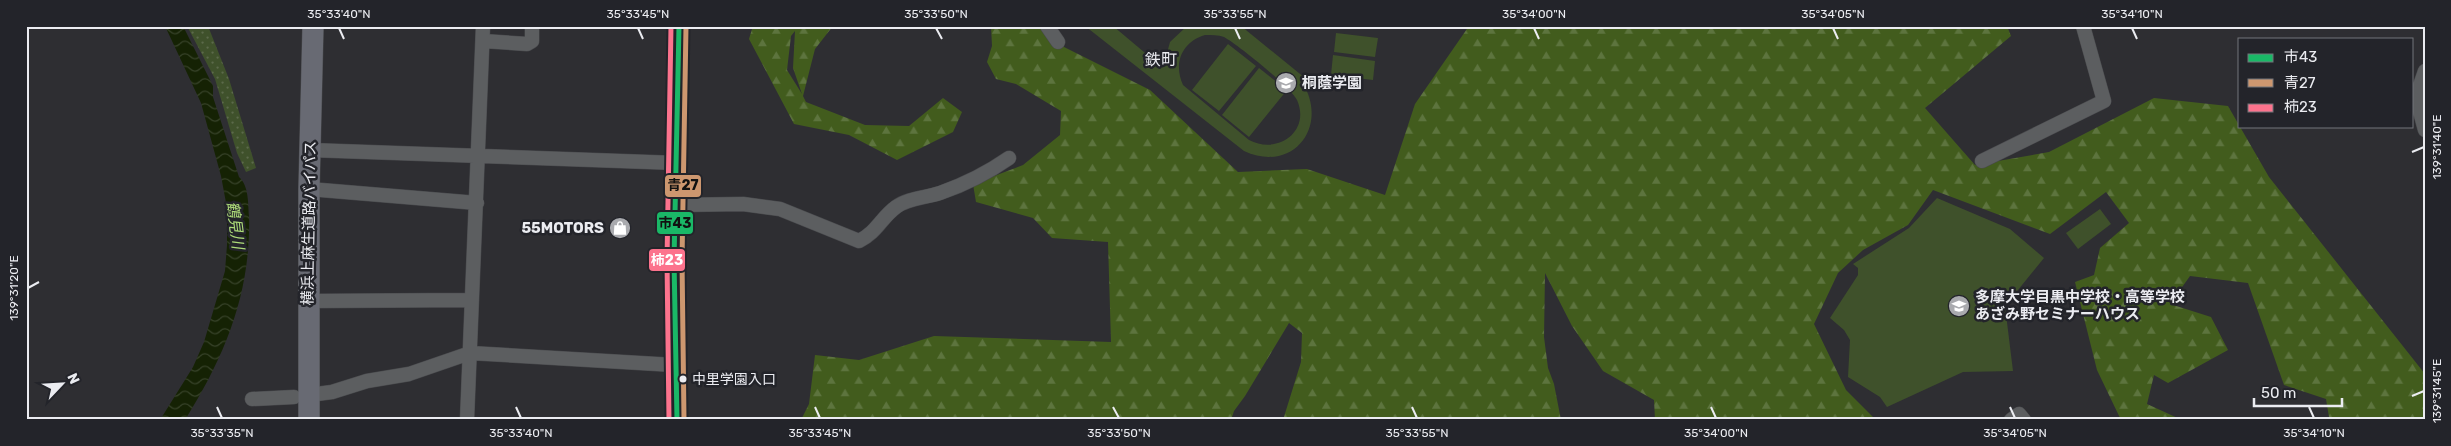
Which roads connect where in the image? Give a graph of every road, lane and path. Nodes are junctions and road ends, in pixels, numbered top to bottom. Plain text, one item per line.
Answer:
1 (299, 26) edge
2 (313, 26) edge
3 (483, 26) edge
4 (532, 26) edge
5 (679, 26) edge
6 (1047, 26) edge
7 (2084, 26) edge
8 (483, 41) junction
9 (1058, 42) dead end
10 (2425, 71) edge
11 (2425, 130) edge
12 (310, 150) junction
13 (479, 156) junction
14 (1009, 158) dead end
15 (1982, 161) dead end
16 (677, 163) junction
17 (308, 190) junction
18 (477, 203) junction
19 (676, 205) junction
20 (472, 300) junction
21 (308, 301) junction
22 (470, 353) junction
23 (674, 365) junction
24 (302, 396) junction
25 (252, 399) dead end
26 (294, 420) edge
27 (309, 420) edge
28 (467, 420) edge
29 (677, 420) edge
30 (2011, 420) edge
31 (2024, 420) edge

1 - 24 main road, 横浜上麻生道路バイパス
2 - 12 main road, 横浜上麻生道路バイパス
3 - 8 street
4 - 8 street
5 - 16 street
6 - 9 street
7 - 15 street
8 - 13 street
10 - 11 street
12 - 13 street
12 - 17 main road, 横浜上麻生道路バイパス
13 - 16 street
13 - 18 street
14 - 19 street
16 - 19 street
17 - 18 street
17 - 21 main road, 横浜上麻生道路バイパス
18 - 20 street
19 - 23 street
20 - 21 street
20 - 22 street
21 - 24 main road, 横浜上麻生道路バイパス
22 - 23 street
22 - 24 street
22 - 28 street
23 - 29 street
24 - 25 street
24 - 26 main road, 横浜上麻生道路バイパス
24 - 27 main road, 横浜上麻生道路バイパス
30 - 31 street

